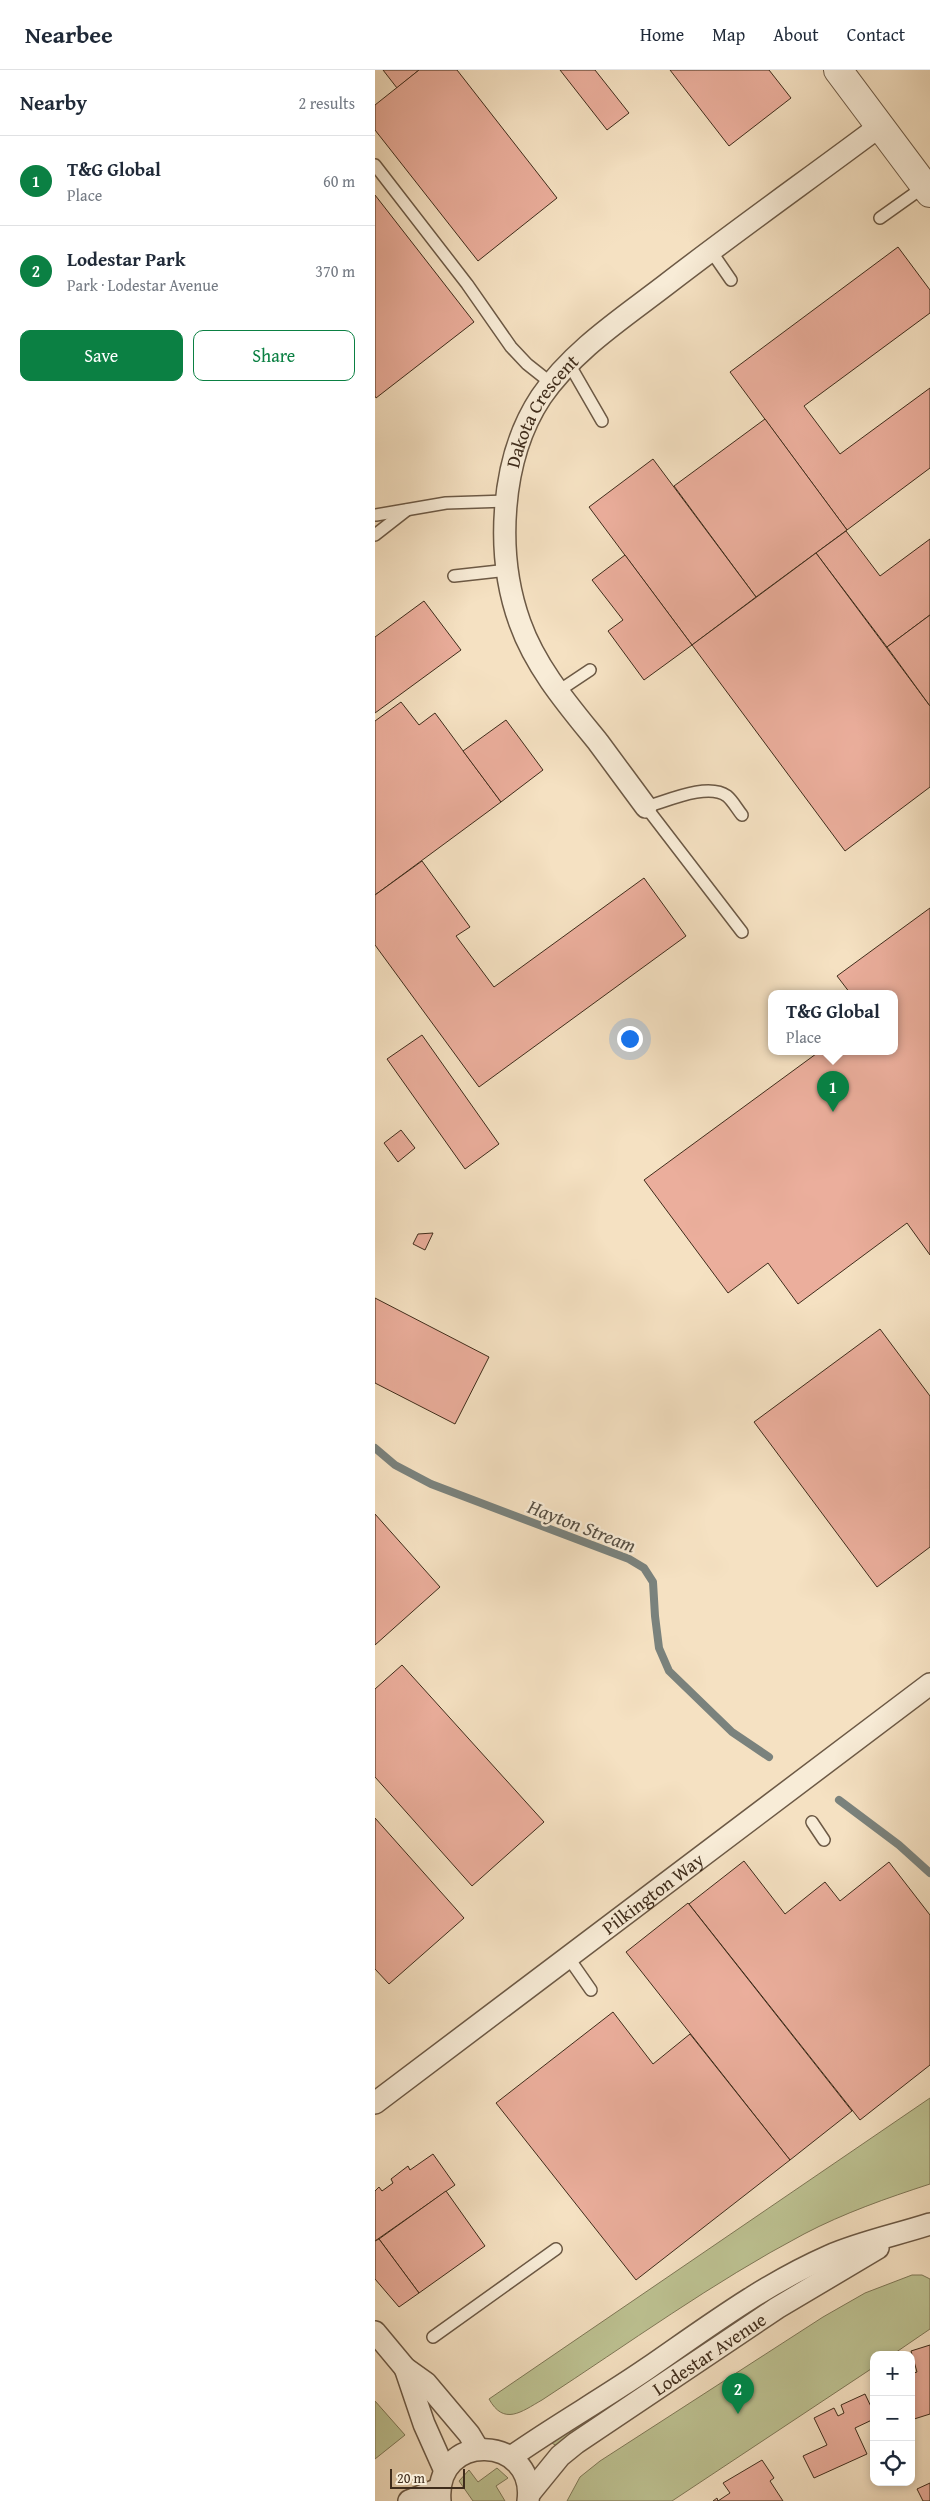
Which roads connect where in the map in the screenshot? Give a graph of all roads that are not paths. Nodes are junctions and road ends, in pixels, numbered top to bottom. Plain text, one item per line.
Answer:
1 (838, 70) edge
2 (880, 126) junction
3 (375, 165) edge
4 (927, 189) edge
5 (880, 218) dead end
6 (711, 251) junction
7 (731, 280) dead end
8 (568, 362) junction
9 (551, 383) junction
10 (602, 421) dead end
11 (507, 501) junction
12 (408, 508) junction
13 (376, 515) dead end
14 (375, 535) edge
15 (508, 570) junction
16 (454, 576) dead end
17 (591, 670) dead end
18 (557, 692) junction
19 (647, 807) junction
20 (741, 815) dead end
21 (741, 932) dead end
22 (930, 1684) edge
23 (812, 1822) dead end
24 (825, 1840) dead end
25 (568, 1957) junction
26 (591, 1990) dead end
27 (375, 2103) edge
28 (930, 2224) edge
29 (904, 2233) junction
30 (556, 2249) dead end
31 (375, 2332) edge
32 (433, 2337) dead end
33 (405, 2368) junction
34 (477, 2449) junction
35 (511, 2458) junction
36 (441, 2487) edge
37 (529, 2497) edge
38 (409, 2501) edge

1 - 2 street
2 - 4 street
2 - 6 street, Dakota Crescent
3 - 9 lane
4 - 5 lane
6 - 7 lane
6 - 8 street, Dakota Crescent
8 - 9 street, Dakota Crescent
8 - 10 lane
9 - 11 street, Dakota Crescent
11 - 12 lane
11 - 15 street, Dakota Crescent
12 - 13 lane
12 - 14 lane
15 - 16 lane
15 - 18 street, Dakota Crescent
17 - 18 lane
18 - 19 street, Dakota Crescent
19 - 20 lane
19 - 21 lane
22 - 25 street, Pilkington Way
23 - 24 lane
25 - 26 lane
25 - 27 street, Pilkington Way
28 - 29 street, Lodestar Avenue
29 - 35 street, Lodestar Avenue
29 - 37 street, Lodestar Avenue
30 - 32 lane
31 - 33 street
33 - 34 street
33 - 36 street
34 - 35 street
34 - 36 street
35 - 37 street
36 - 38 street

